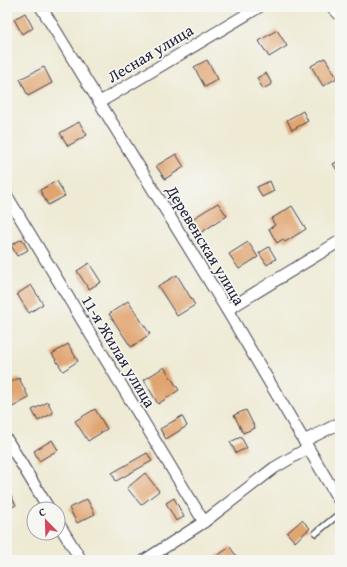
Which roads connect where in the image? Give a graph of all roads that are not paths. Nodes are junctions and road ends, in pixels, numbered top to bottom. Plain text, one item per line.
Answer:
1 (41, 7) edge
2 (259, 7) edge
3 (332, 7) edge
4 (340, 15) edge
5 (100, 102) junction
6 (7, 196) edge
7 (340, 241) edge
8 (227, 310) junction
9 (340, 423) edge
10 (7, 440) edge
11 (306, 445) junction
12 (44, 501) edge
13 (340, 502) edge
14 (340, 513) edge
15 (204, 522) junction
16 (316, 534) dead end
17 (66, 536) edge
18 (81, 560) edge
19 (145, 560) edge

1 - 5 street, Деревенская улица
2 - 5 street, Лесная улица
3 - 4 street
5 - 8 street, Деревенская улица
6 - 15 street, 11-я Жилая улица
7 - 8 street
8 - 11 street, Деревенская улица
9 - 11 street
10 - 12 street
11 - 13 street, Деревенская улица
11 - 15 street
14 - 16 lane
15 - 19 street
17 - 18 street

